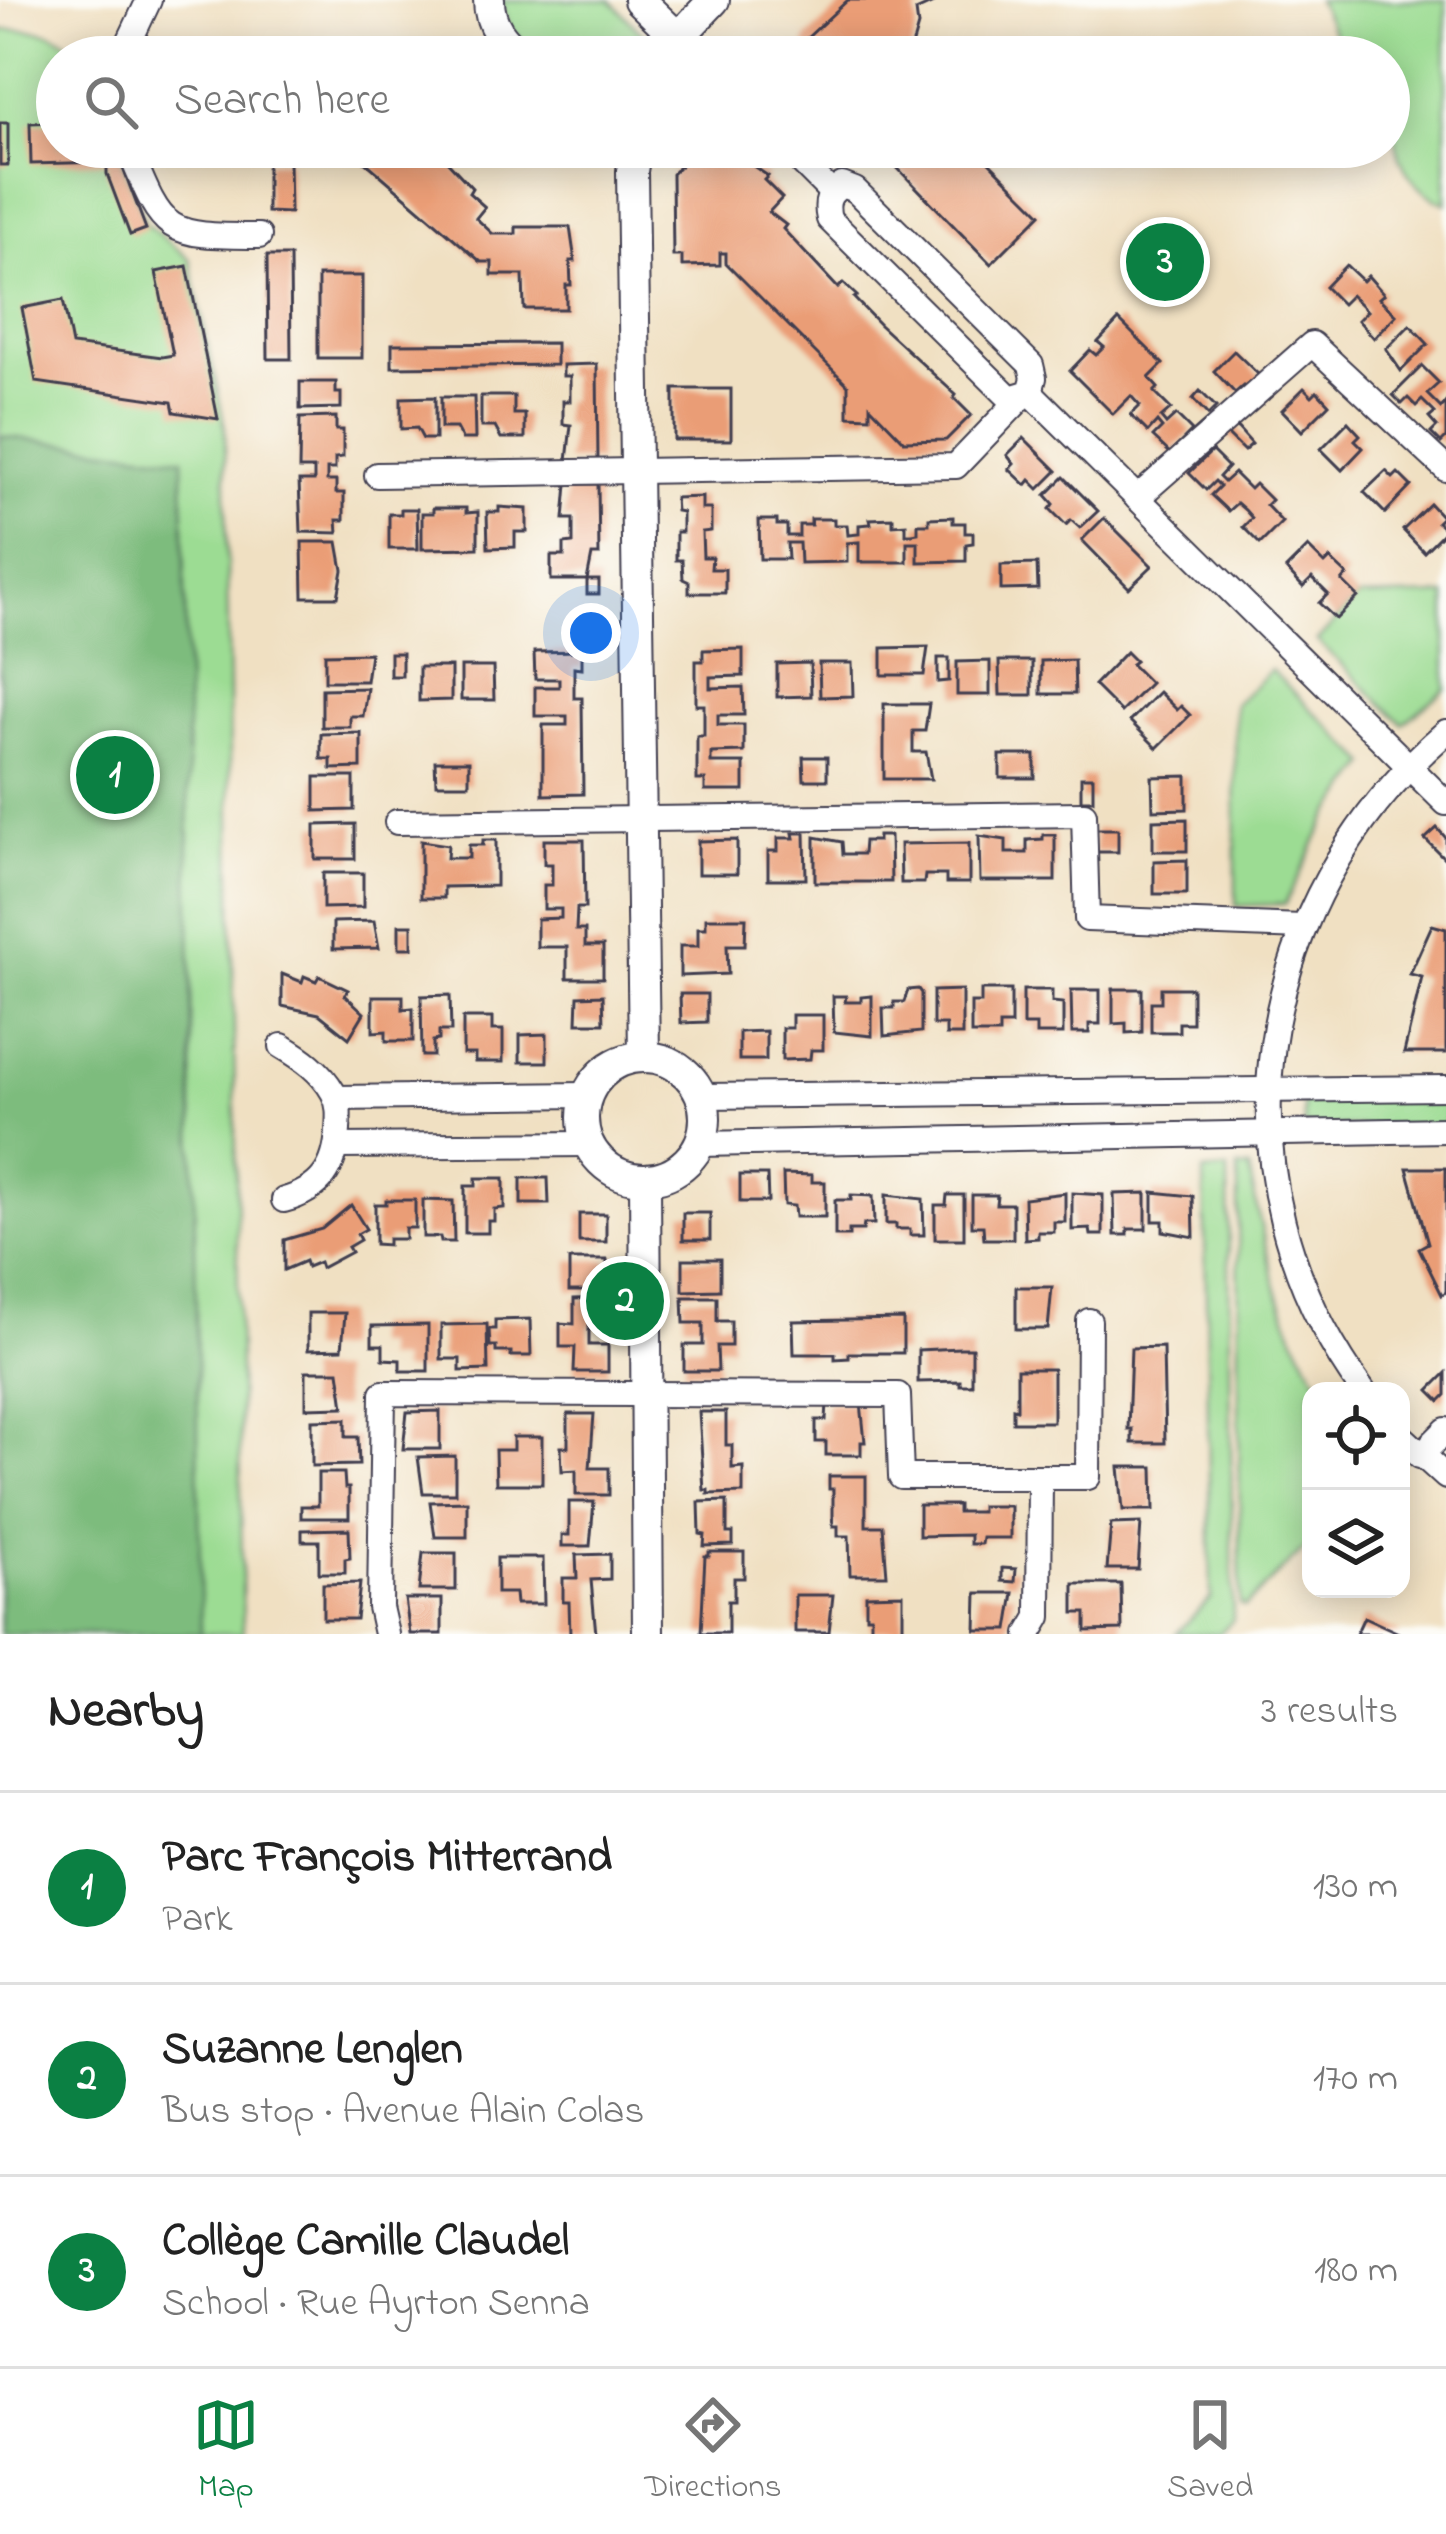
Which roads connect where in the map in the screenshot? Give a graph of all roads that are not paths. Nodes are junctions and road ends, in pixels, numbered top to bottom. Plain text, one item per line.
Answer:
1 (149, 0) edge
2 (489, 0) edge
3 (639, 0) edge
4 (715, 0) edge
5 (132, 36) edge
6 (500, 36) edge
7 (675, 36) edge
8 (696, 36) edge
9 (137, 168) edge
10 (634, 168) edge
11 (807, 168) edge
12 (832, 192) junction
13 (259, 236) dead end
14 (1026, 394) junction
15 (1446, 469) edge
16 (638, 470) junction
17 (377, 475) dead end
18 (1137, 499) junction
19 (1446, 732) edge
20 (1408, 766) junction
21 (1446, 803) edge
22 (642, 819) junction
23 (397, 822) dead end
24 (1302, 927) junction
25 (282, 1046) dead end
26 (644, 1056) junction
27 (1446, 1088) edge
28 (1268, 1090) junction
29 (586, 1095) junction
30 (702, 1096) junction
31 (336, 1098) junction
32 (1446, 1130) edge
33 (1268, 1133) junction
34 (588, 1144) junction
35 (700, 1144) junction
36 (338, 1146) junction
37 (645, 1180) junction
38 (284, 1200) dead end
39 (1089, 1321) dead end
40 (1358, 1382) edge
41 (647, 1391) junction
42 (1446, 1430) edge
43 (1410, 1445) edge
44 (1420, 1456) junction
45 (1040, 1477) junction
46 (1446, 1477) edge
47 (386, 1634) edge
48 (648, 1634) edge
49 (1029, 1634) edge

1 - 5 street
2 - 6 street
3 - 7 street
4 - 8 street
9 - 13 street
10 - 16 street
11 - 12 street
12 - 14 street
12 - 14 street
14 - 16 street
14 - 18 street
15 - 18 street
16 - 17 street
16 - 22 street
18 - 20 street
19 - 20 street
20 - 21 street
20 - 24 street
22 - 23 street
22 - 24 street
22 - 26 street
24 - 28 street
25 - 31 street
26 - 29 street
26 - 30 street
27 - 28 street
28 - 30 street
28 - 33 street
29 - 31 street
29 - 34 street
30 - 35 street
31 - 36 street
32 - 33 street
33 - 35 street
33 - 40 street
34 - 36 street
34 - 37 street
35 - 37 street
36 - 38 street
37 - 41 street
39 - 45 street
41 - 45 street
41 - 47 street
41 - 48 street
42 - 44 street
43 - 44 street
44 - 46 street
45 - 49 street

